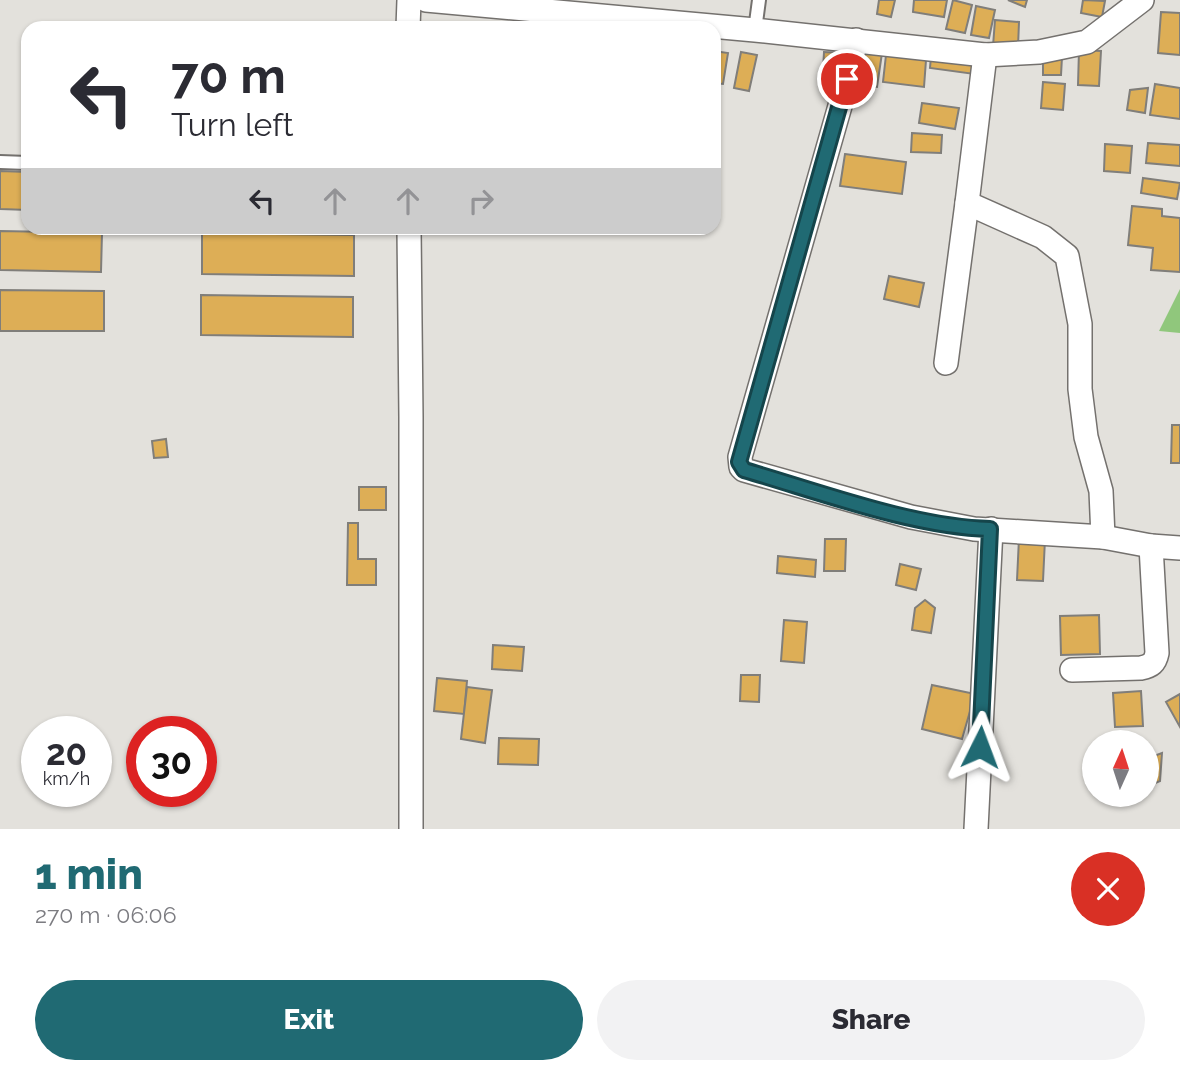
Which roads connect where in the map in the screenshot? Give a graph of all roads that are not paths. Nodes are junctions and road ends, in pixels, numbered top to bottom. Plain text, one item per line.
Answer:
1 (408, 0) edge
2 (426, 0) edge
3 (759, 0) edge
4 (1142, 0) edge
5 (408, 21) edge
6 (656, 21) edge
7 (721, 27) edge
8 (755, 30) junction
9 (856, 40) junction
10 (985, 55) junction
11 (0, 162) edge
12 (21, 163) edge
13 (967, 203) junction
14 (409, 235) edge
15 (946, 363) dead end
16 (990, 529) junction
17 (1103, 537) junction
18 (1151, 546) junction
19 (1180, 548) edge
20 (1072, 670) dead end
21 (411, 829) edge
22 (976, 829) edge

1 - 5 street
2 - 6 street
3 - 8 lane
4 - 10 street
7 - 8 street
8 - 9 street
9 - 10 street
9 - 16 street
10 - 13 street
11 - 12 lane
13 - 15 street
13 - 17 street
14 - 21 street
16 - 17 street
16 - 22 street
17 - 18 street
18 - 19 street
18 - 20 street

